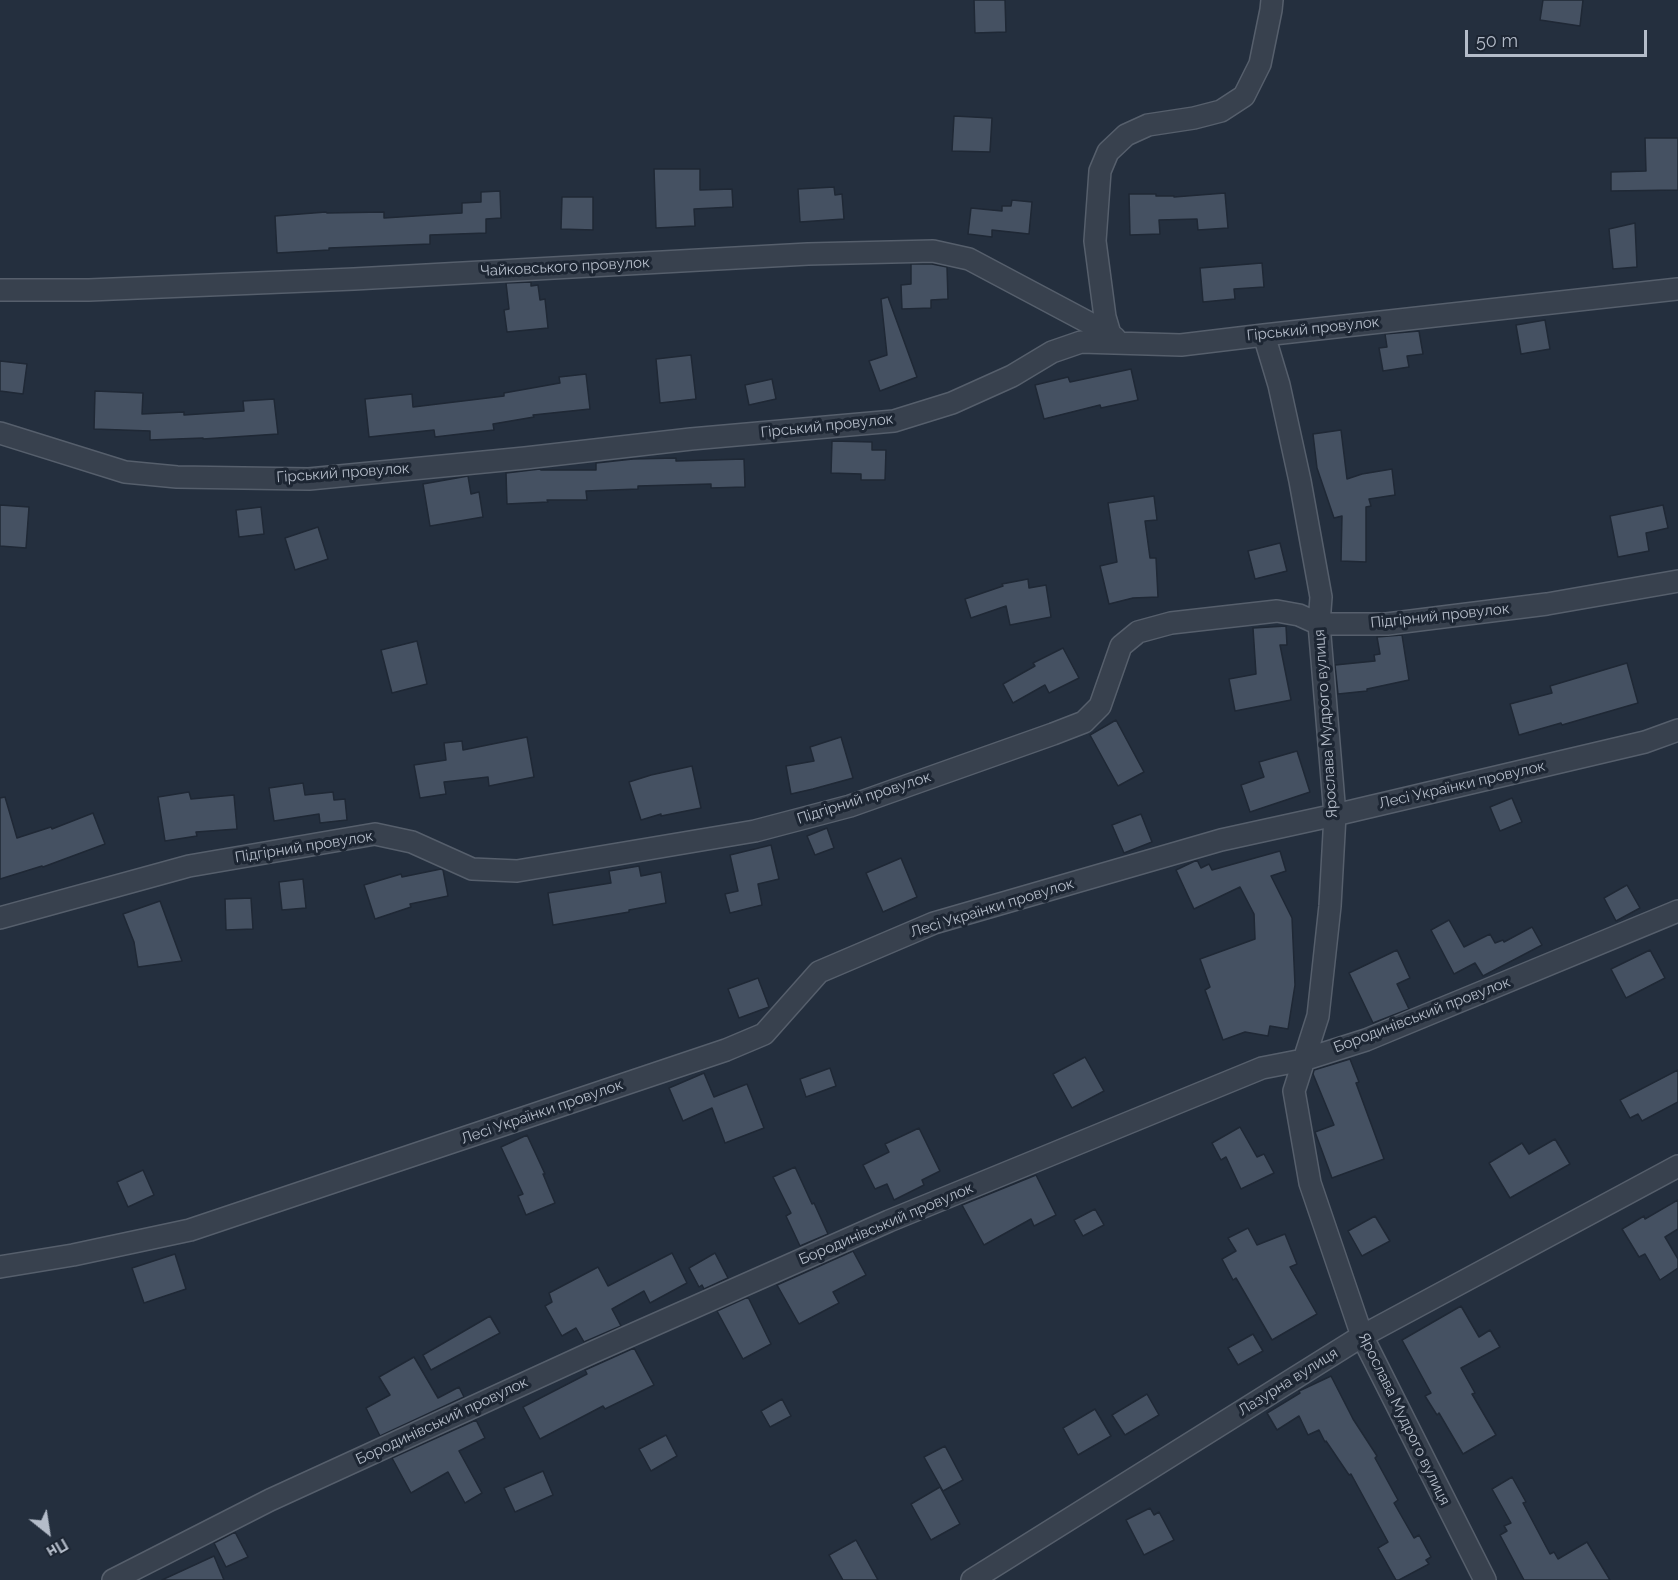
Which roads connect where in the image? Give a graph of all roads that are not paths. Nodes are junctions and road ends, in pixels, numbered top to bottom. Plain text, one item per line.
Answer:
1 (1272, 0) edge
2 (1678, 289) edge
3 (0, 290) edge
4 (1264, 335) junction
5 (1115, 339) junction
6 (0, 433) edge
7 (1678, 582) edge
8 (1319, 624) junction
9 (1678, 730) edge
10 (1335, 815) junction
11 (1678, 911) edge
12 (0, 918) edge
13 (1303, 1060) junction
14 (1678, 1166) edge
15 (0, 1267) edge
16 (1362, 1336) junction
17 (113, 1580) edge
18 (972, 1580) edge
19 (1485, 1580) edge

1 - 5 street
2 - 4 street, Гірський провулок
3 - 5 street, Чайковського провулок
4 - 5 street, Гірський провулок
4 - 8 street, Ярослава Мудрого вулиця
5 - 6 street, Гірський провулок
7 - 8 street, Підгірний провулок
8 - 10 street, Ярослава Мудрого вулиця
8 - 12 street, Підгірний провулок
9 - 10 street, Лесі Українки провулок
10 - 13 street, Ярослава Мудрого вулиця
10 - 15 street, Лесі Українки провулок
11 - 13 street, Бородинівський провулок
13 - 16 street, Ярослава Мудрого вулиця
13 - 17 street, Бородинівський провулок
14 - 16 street, Лазурна вулиця
16 - 18 street, Лазурна вулиця
16 - 19 street, Ярослава Мудрого вулиця

